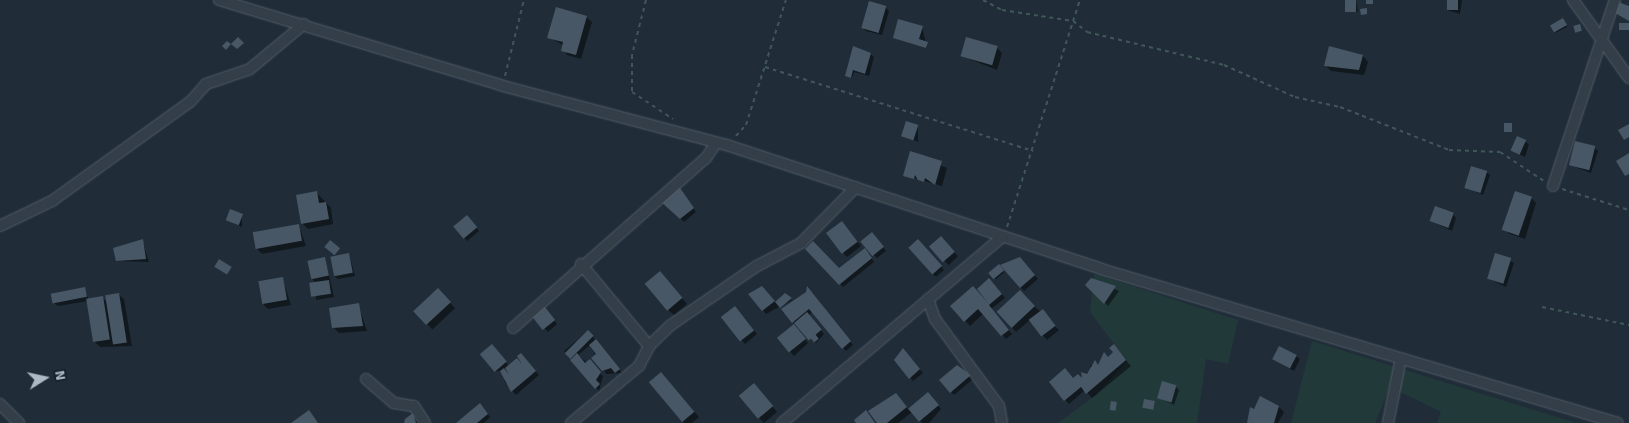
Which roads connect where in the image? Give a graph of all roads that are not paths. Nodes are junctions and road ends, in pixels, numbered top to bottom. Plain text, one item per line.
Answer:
1 (219, 0) edge
2 (1573, 0) edge
3 (1615, 0) edge
4 (304, 24) junction
5 (1602, 40) junction
6 (1629, 78) edge
7 (716, 143) junction
8 (1553, 186) road end
9 (856, 187) junction
10 (0, 226) edge
11 (1003, 236) junction
12 (581, 264) junction
13 (928, 299) junction
14 (513, 328) dead end
15 (649, 346) junction
16 (1401, 358) junction
17 (366, 379) dead end
18 (0, 404) edge
19 (19, 423) edge
20 (425, 423) edge
21 (571, 423) edge
22 (782, 423) edge
23 (1002, 423) edge
24 (1388, 423) edge
25 (1618, 423) edge

1 - 4 street
2 - 5 street
3 - 5 street
4 - 7 street
4 - 10 street
5 - 6 street
5 - 8 street
7 - 9 street
7 - 12 street
9 - 11 street
9 - 15 street
11 - 13 street
11 - 16 street
12 - 14 street
12 - 15 street
13 - 22 street
13 - 23 street
15 - 21 street
16 - 24 street
16 - 25 street
17 - 20 street
18 - 19 street

